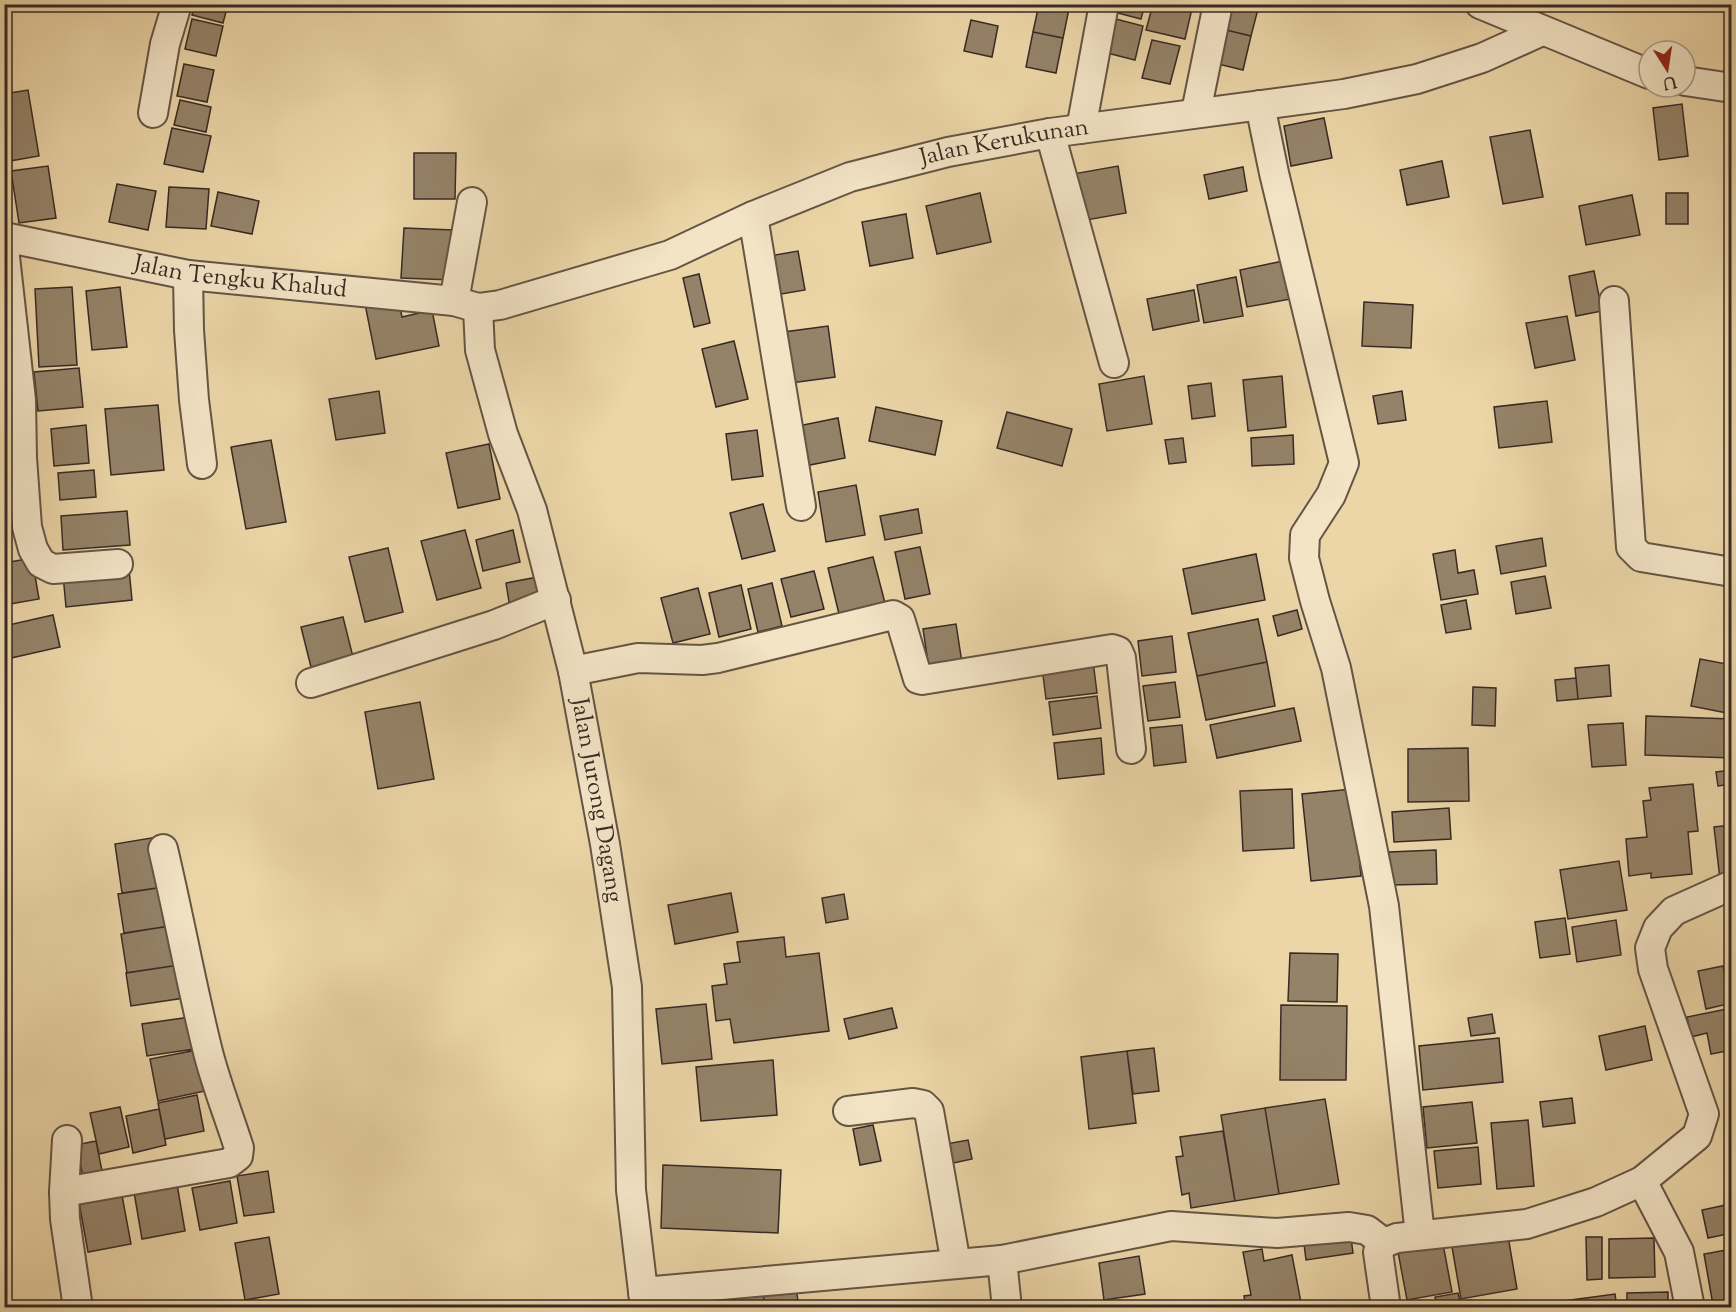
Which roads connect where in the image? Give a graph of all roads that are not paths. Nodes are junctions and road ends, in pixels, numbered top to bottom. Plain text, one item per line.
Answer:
1 (177, 4) edge
2 (1104, 4) edge
3 (1218, 4) edge
4 (1480, 4) edge
5 (1542, 31) junction
6 (1637, 69) edge
7 (1697, 83) edge
8 (1731, 88) edge
9 (1260, 105) junction
10 (1196, 112) junction
11 (153, 113) dead end
12 (1081, 129) junction
13 (1050, 133) junction
14 (472, 202) dead end
15 (753, 216) junction
16 (4, 237) edge
17 (4, 248) edge
18 (188, 275) junction
19 (1614, 301) dead end
20 (466, 304) junction
21 (1114, 363) dead end
22 (202, 464) dead end
23 (801, 506) dead end
24 (118, 564) dead end
25 (1731, 572) edge
26 (556, 600) junction
27 (573, 671) junction
28 (311, 683) dead end
29 (1131, 749) dead end
30 (163, 849) dead end
31 (1731, 885) edge
32 (848, 1111) dead end
33 (67, 1140) dead end
34 (1642, 1181) junction
35 (64, 1192) junction
36 (1420, 1235) junction
37 (1384, 1243) junction
38 (1002, 1260) junction
39 (957, 1264) junction
40 (644, 1300) edge
41 (78, 1308) edge
42 (1007, 1308) edge
43 (1386, 1308) edge
44 (1690, 1308) edge

1 - 11 street
2 - 12 street
3 - 10 street
4 - 5 street
5 - 6 street
5 - 9 street, Jalan Kerukunan
7 - 8 street
9 - 10 street, Jalan Kerukunan
9 - 36 street
10 - 12 street, Jalan Kerukunan
12 - 13 street, Jalan Kerukunan
13 - 15 street, Jalan Kerukunan
13 - 21 street
14 - 20 street, Jalan Jurong Dagang
15 - 20 street, Jalan Kerukunan
15 - 23 street
16 - 18 street, Jalan Tengku Khalud
17 - 24 street
18 - 20 street, Jalan Tengku Khalud
18 - 22 street
19 - 25 street
20 - 26 street, Jalan Jurong Dagang
26 - 27 street, Jalan Jurong Dagang
26 - 28 street
27 - 29 street
27 - 40 street, Jalan Jurong Dagang
30 - 35 street
31 - 34 street
32 - 39 street
33 - 35 street
34 - 36 street
34 - 44 street
35 - 41 street
36 - 37 street
37 - 38 street
37 - 43 street
38 - 39 street
38 - 42 street
39 - 40 street

